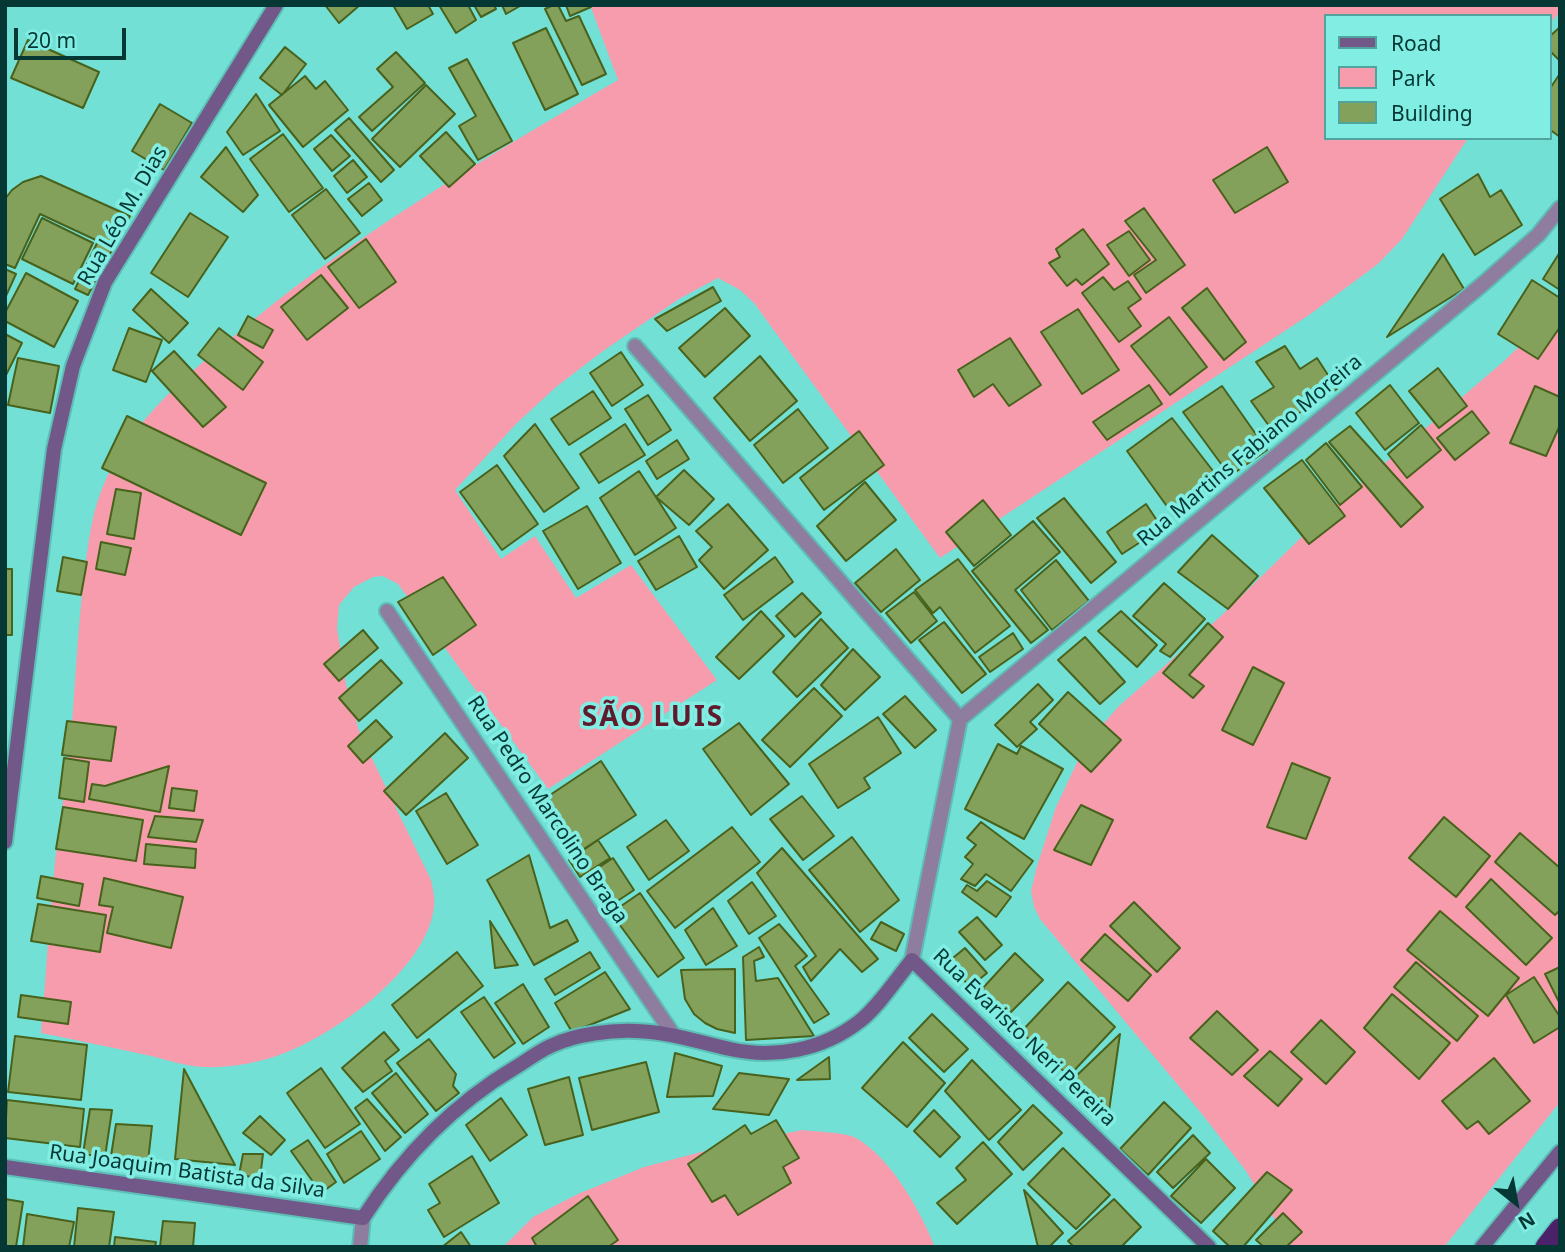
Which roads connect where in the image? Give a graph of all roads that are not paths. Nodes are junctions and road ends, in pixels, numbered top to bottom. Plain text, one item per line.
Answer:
1 (275, 5) edge
2 (1560, 208) edge
3 (635, 346) dead end
4 (387, 611) dead end
5 (960, 719) junction
6 (5, 842) edge
7 (912, 960) junction
8 (672, 1033) junction
9 (1560, 1152) edge
10 (5, 1167) edge
11 (363, 1218) junction
12 (1560, 1229) edge
13 (360, 1247) edge
14 (1209, 1247) edge
15 (1482, 1247) edge
16 (1546, 1247) edge

1 - 6 street, Rua Léo M. Dias
2 - 5 street, Rua Martins Fabiano Moreira
3 - 5 street
4 - 8 street, Rua Pedro Marcolino Braga
5 - 7 street
7 - 8 street, Rua Evaristo Neri Pereira
7 - 14 street, Rua Evaristo Neri Pereira
8 - 11 street, Rua Evaristo Neri Pereira
9 - 15 street
10 - 11 street, Rua Joaquim Batista da Silva
11 - 13 street, Rua Evaristo Neri Pereira
12 - 16 highway

